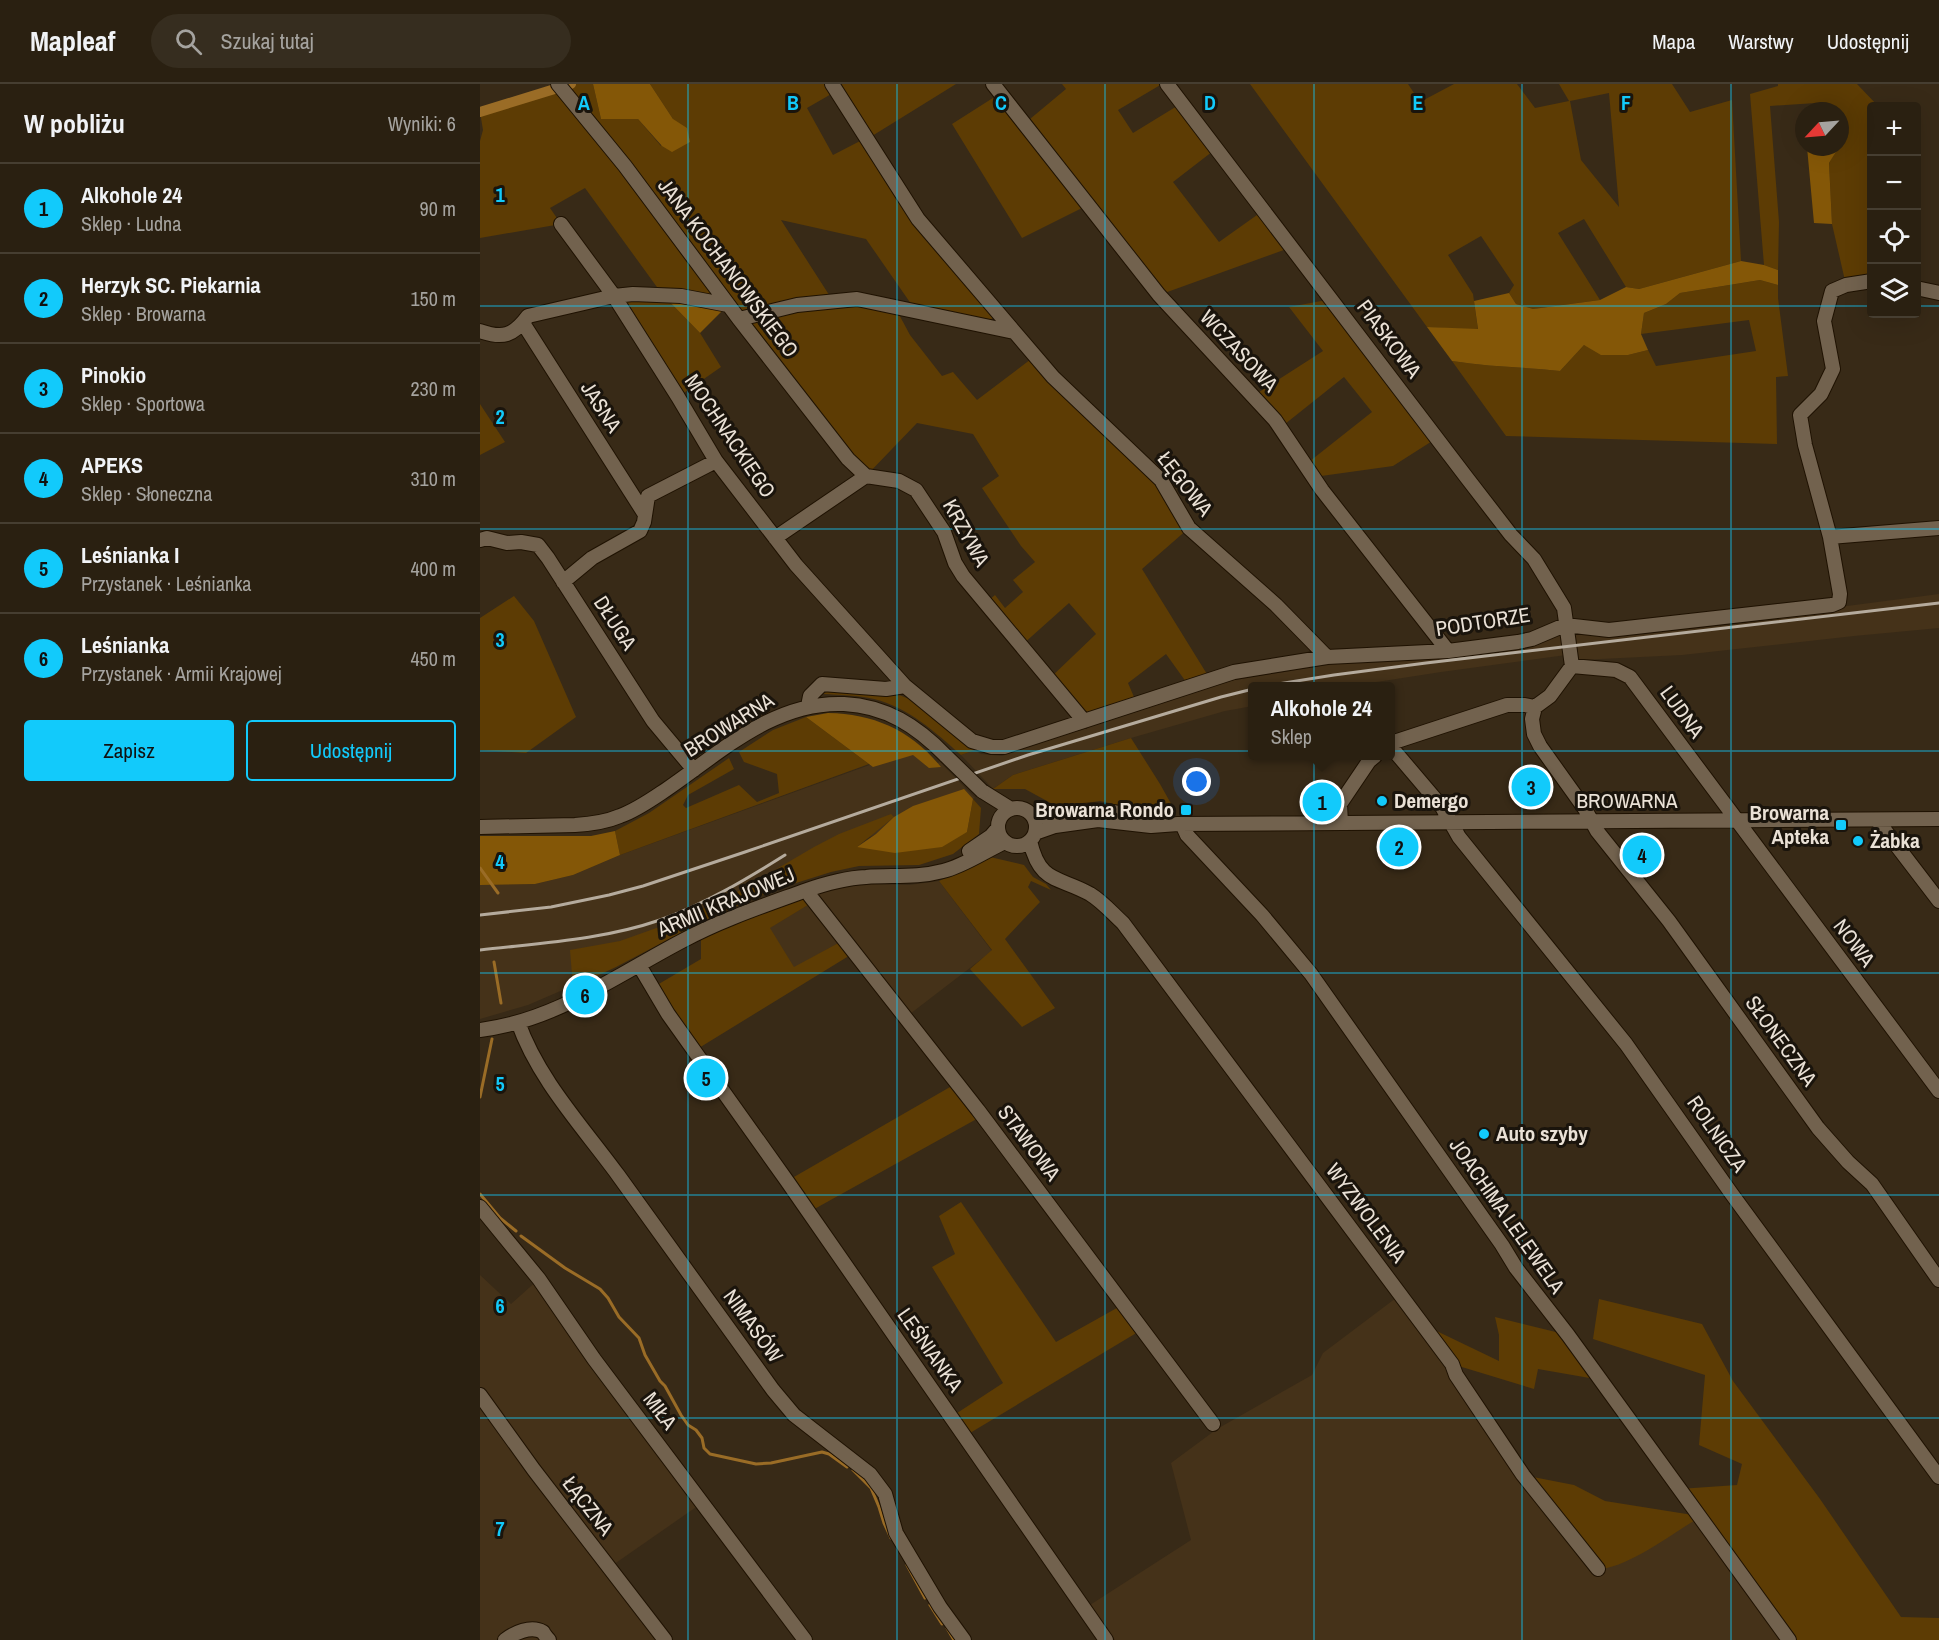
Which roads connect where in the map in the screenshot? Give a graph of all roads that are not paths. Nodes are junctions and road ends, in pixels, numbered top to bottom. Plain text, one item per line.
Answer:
1 (832, 84) edge
2 (993, 84) edge
3 (1167, 84) edge
4 (560, 88) edge
5 (561, 224) dead end
6 (1867, 282) edge
7 (1921, 289) edge
8 (1939, 293) edge
9 (614, 296) junction
10 (728, 305) junction
11 (738, 319) junction
12 (523, 323) junction
13 (480, 331) edge
14 (1014, 332) junction
15 (716, 461) junction
16 (866, 476) junction
17 (644, 513) junction
18 (1939, 528) edge
19 (1830, 537) junction
20 (775, 538) junction
21 (480, 540) edge
22 (563, 582) junction
23 (1566, 625) junction
24 (1448, 651) junction
25 (1327, 657) junction
26 (1572, 666) junction
27 (905, 686) junction
28 (808, 706) junction
29 (1535, 707) junction
30 (1084, 721) junction
31 (1395, 744) edge
32 (1395, 750) edge
33 (1370, 760) edge
34 (694, 770) junction
35 (1031, 814) junction
36 (1003, 818) junction
37 (1939, 819) edge
38 (1877, 820) junction
39 (1736, 821) junction
40 (1451, 822) junction
41 (1592, 822) junction
42 (1341, 823) junction
43 (1176, 824) junction
44 (480, 827) edge
45 (1022, 840) junction
46 (931, 873) junction
47 (808, 890) junction
48 (1939, 901) edge
49 (639, 966) junction
50 (518, 1022) junction
51 (480, 1030) edge
52 (1939, 1091) edge
53 (480, 1207) edge
54 (1939, 1280) edge
55 (480, 1395) edge
56 (1213, 1424) dead end
57 (1939, 1477) edge
58 (1598, 1569) dead end
59 (505, 1640) edge
60 (549, 1640) edge
61 (665, 1640) edge
62 (805, 1640) edge
63 (964, 1640) edge
64 (1106, 1640) edge
65 (1789, 1640) edge

1 - 14 street, ŁĘGOWA
2 - 24 street, WCZASOWA
3 - 23 street, PIASKOWA
4 - 10 street, JANA KOCHANOWSKIEGO
5 - 9 street, MOCHNACKIEGO
6 - 19 street, PODTORZE
7 - 8 street
9 - 10 street
9 - 12 street
9 - 15 street, MOCHNACKIEGO
10 - 11 street, JANA KOCHANOWSKIEGO
11 - 14 street
11 - 16 street, JANA KOCHANOWSKIEGO
12 - 13 street
12 - 17 street, JASNA
14 - 25 street, ŁĘGOWA
15 - 17 street
15 - 20 street, MOCHNACKIEGO
16 - 20 street
16 - 30 street, KRZYWA
17 - 22 street
18 - 19 street
19 - 23 street, PODTORZE
20 - 27 street, MOCHNACKIEGO
21 - 22 street, DŁUGA
22 - 34 street, DŁUGA
23 - 24 street, PODTORZE
23 - 26 street
24 - 25 street, PODTORZE
25 - 30 street, PODTORZE
26 - 29 street
26 - 39 street, LUDNA
27 - 28 street
27 - 30 street, PODTORZE
28 - 34 street, BROWARNA
28 - 36 street, BROWARNA, bridge
29 - 31 street
29 - 41 street, SŁONECZNA
32 - 40 street
33 - 42 street
34 - 44 street, BROWARNA
35 - 36 street
35 - 43 street, BROWARNA
35 - 45 street
36 - 45 street
36 - 46 street, ARMII KRAJOWEJ
37 - 38 street, BROWARNA
38 - 39 street, BROWARNA
38 - 48 street
39 - 41 street, BROWARNA
39 - 52 street, NOWA
40 - 41 street, BROWARNA
40 - 42 street, BROWARNA
40 - 57 street, ROLNICZA
41 - 54 street, SŁONECZNA
42 - 43 street, BROWARNA
43 - 45 street, BROWARNA
43 - 65 street, JOACHIMA LELEWELA
45 - 46 street, ARMII KRAJOWEJ
45 - 58 street, WYZWOLENIA
46 - 47 street, ARMII KRAJOWEJ
47 - 49 street, ARMII KRAJOWEJ
47 - 56 street, STAWOWA
49 - 50 street, ARMII KRAJOWEJ
49 - 64 street, LEŚNIANKA
50 - 51 street, ARMII KRAJOWEJ
50 - 63 street, NIMASÓW
53 - 62 street, MIŁA
55 - 61 street, ŁĄCZNA
59 - 60 street

